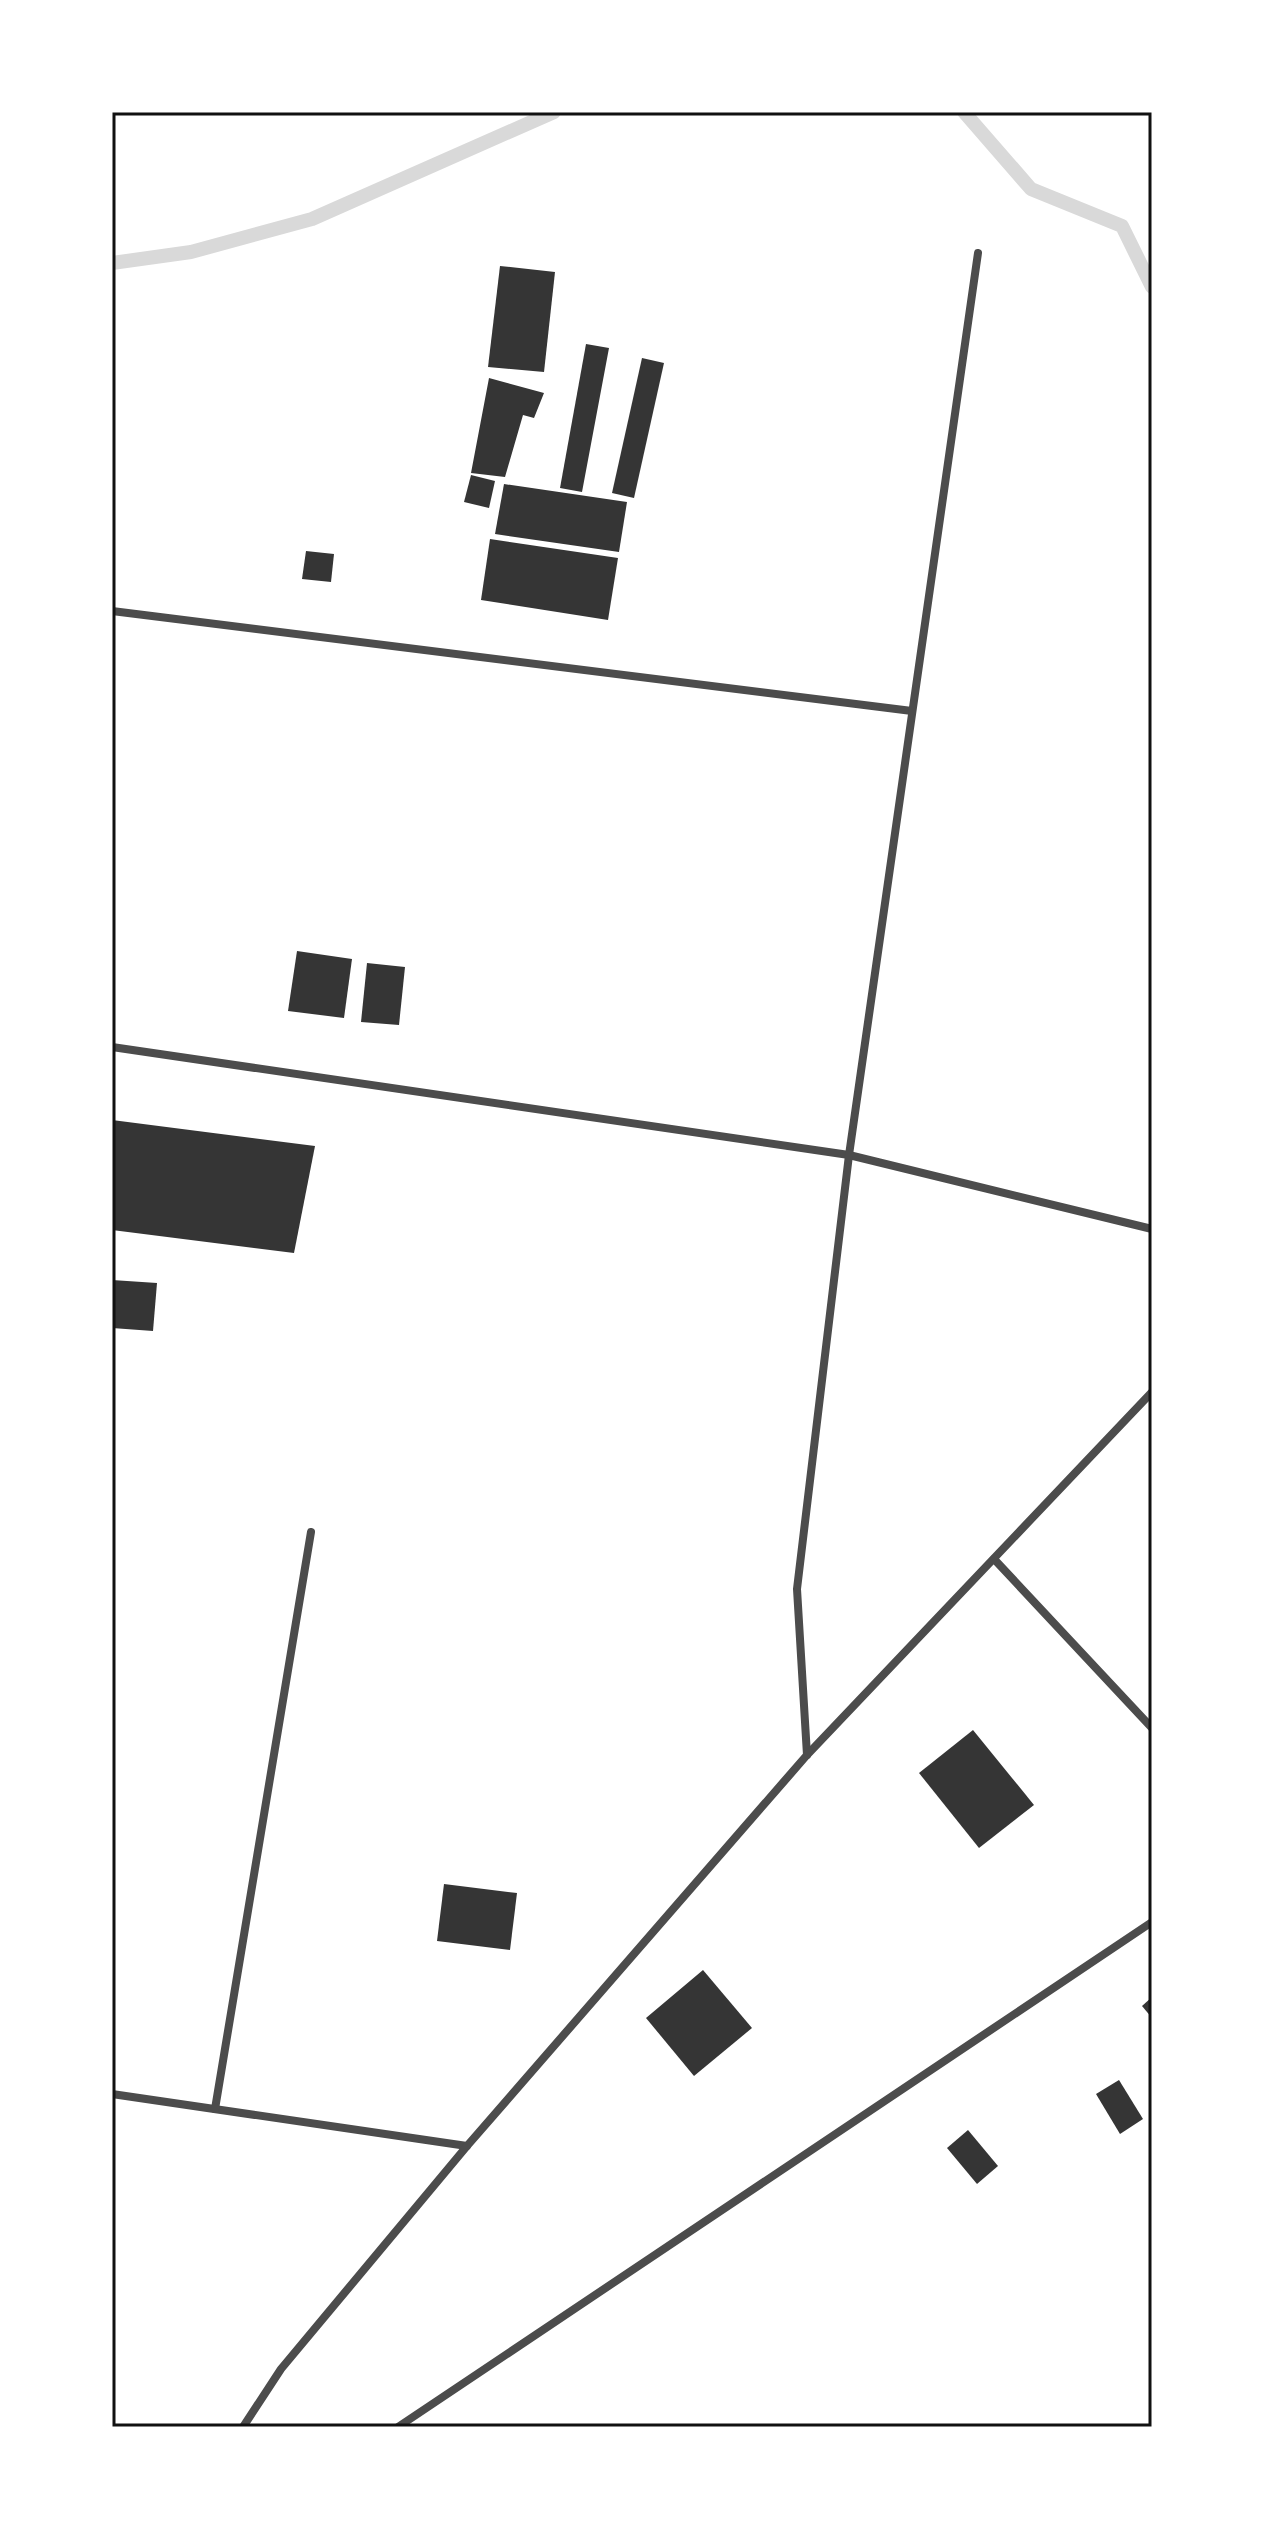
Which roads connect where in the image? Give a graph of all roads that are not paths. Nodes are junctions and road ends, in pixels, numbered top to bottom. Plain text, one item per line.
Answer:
1 (978, 253) dead end
2 (112, 611) edge
3 (912, 711) junction
4 (112, 1047) edge
5 (849, 1155) junction
6 (1152, 1229) edge
7 (1152, 1392) edge
8 (311, 1532) dead end
9 (994, 1559) junction
10 (1152, 1728) edge
11 (807, 1755) junction
12 (1152, 1922) edge
13 (112, 2094) edge
14 (215, 2109) junction
15 (467, 2146) junction
16 (243, 2427) edge
17 (398, 2427) edge

1 - 3 street
2 - 3 street
3 - 5 street
4 - 5 street
5 - 6 street
5 - 11 street
7 - 9 street
8 - 14 street
9 - 10 street
9 - 11 street
11 - 15 street
12 - 17 street
13 - 14 street
14 - 15 street
15 - 16 street

